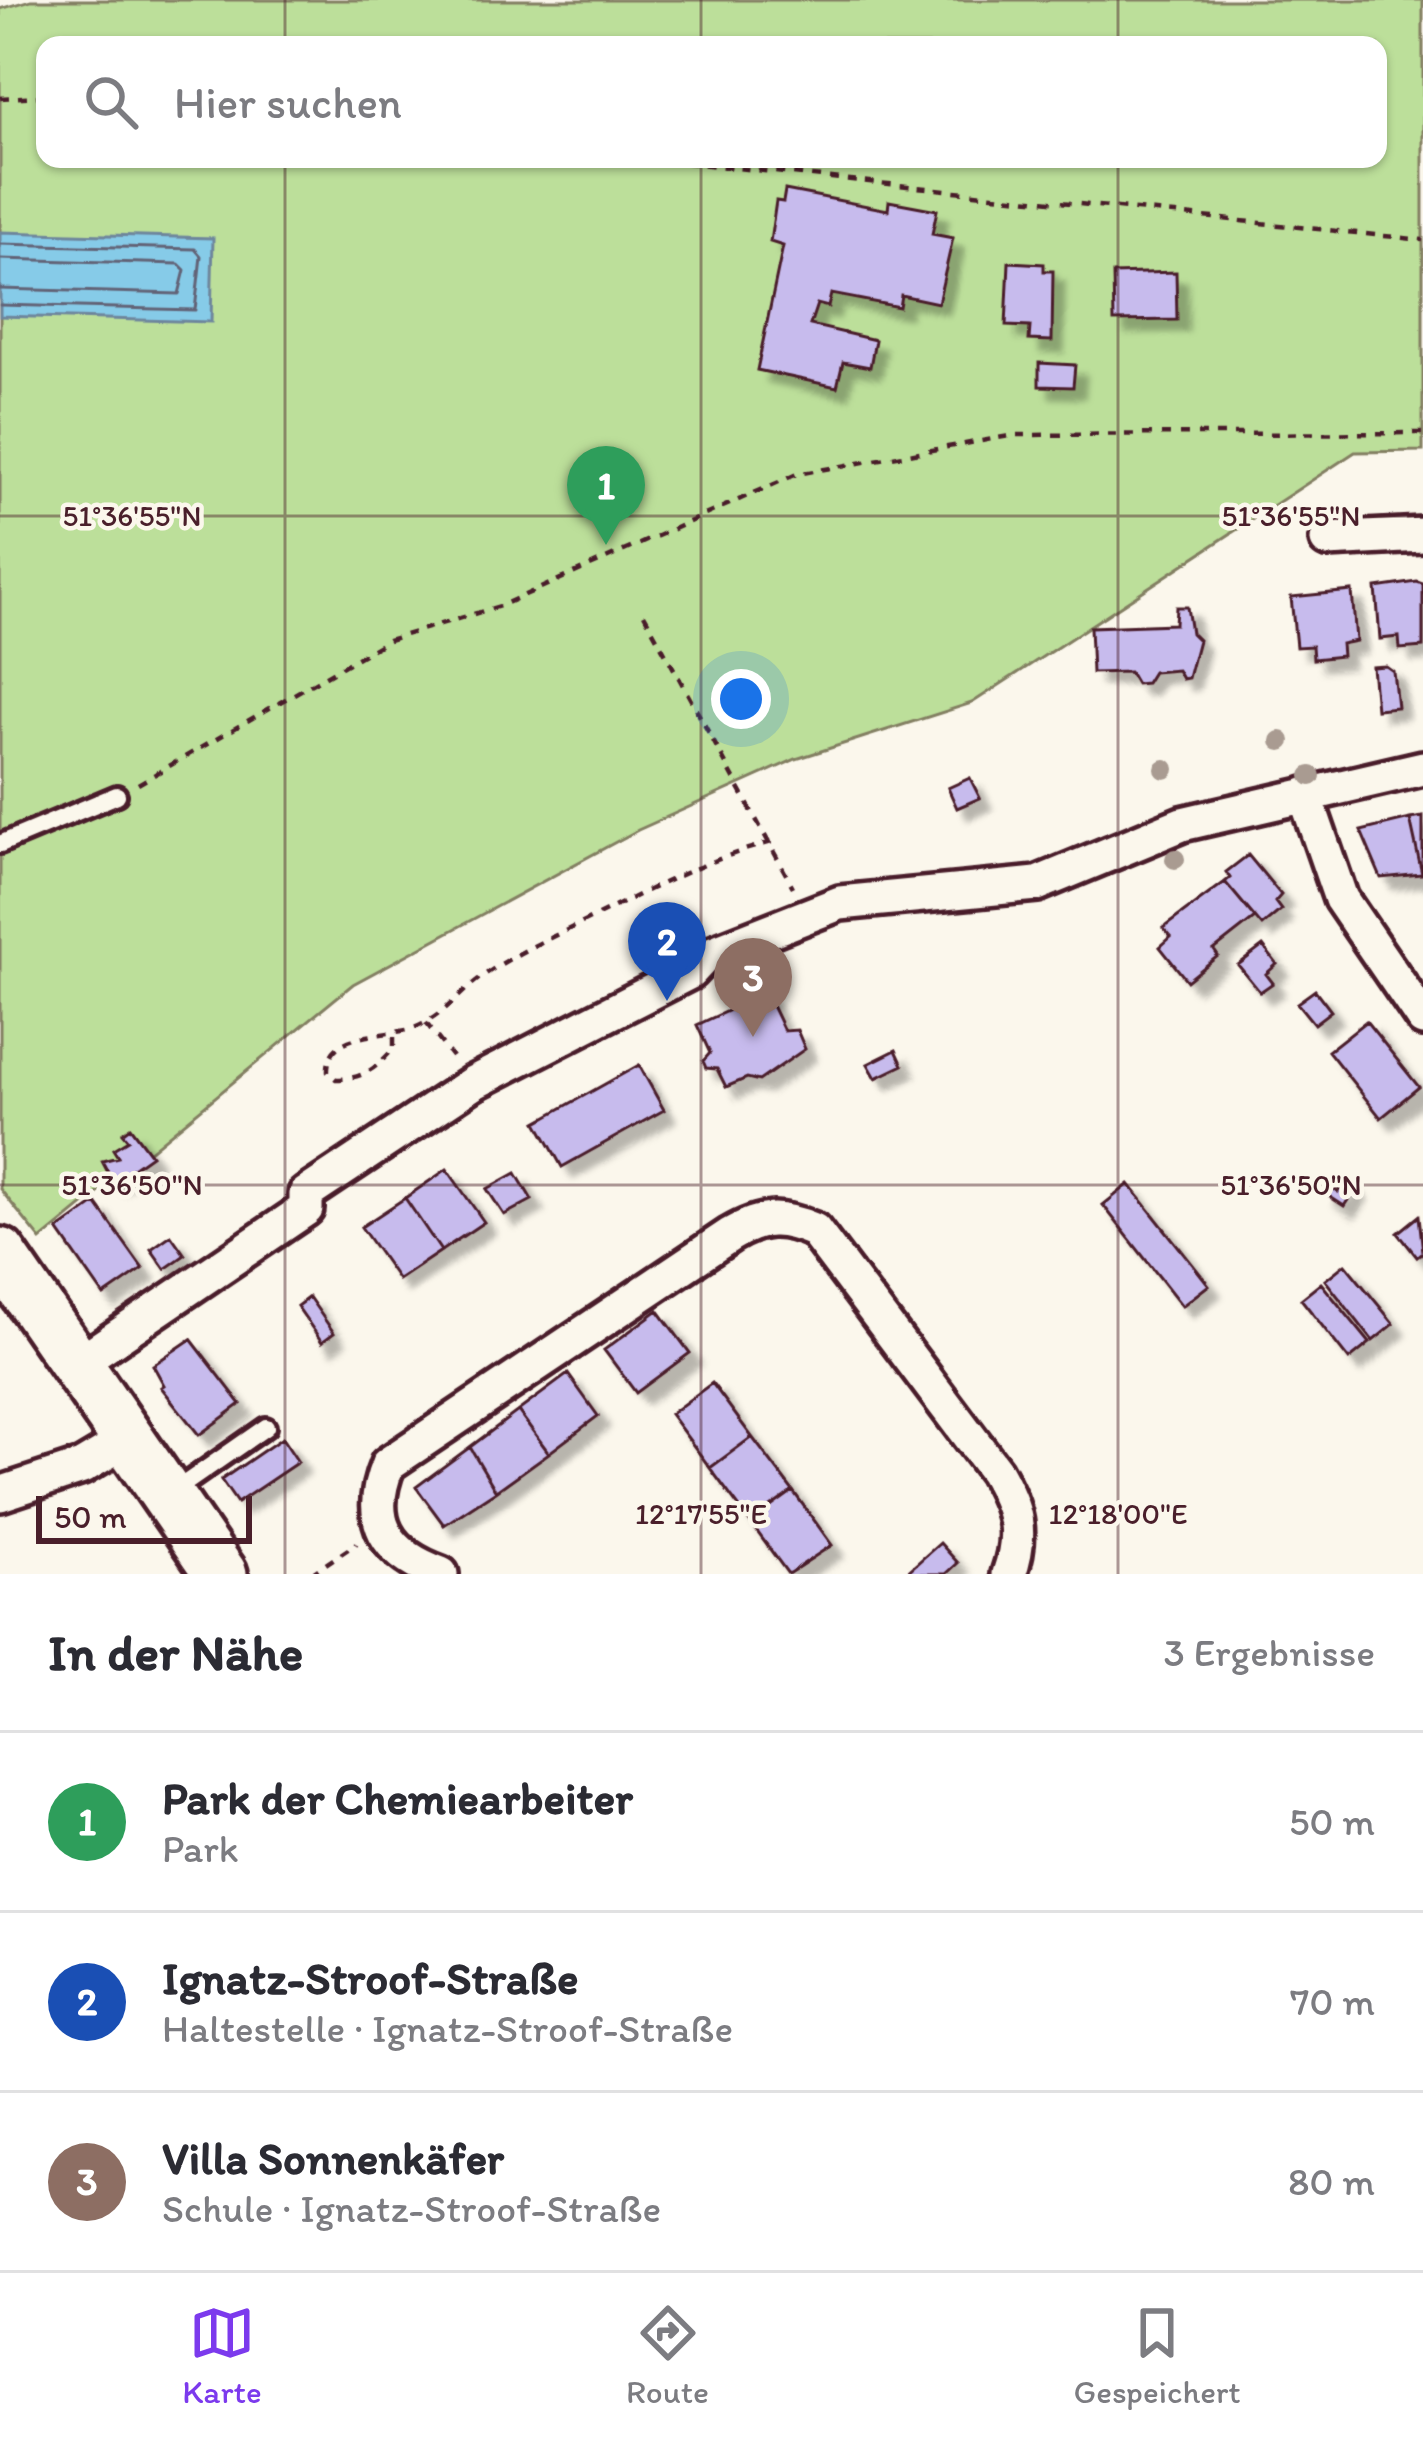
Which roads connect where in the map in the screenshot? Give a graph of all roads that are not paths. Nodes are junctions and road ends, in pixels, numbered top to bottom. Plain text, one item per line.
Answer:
1 (1423, 535) edge
2 (1327, 541) dead end
3 (1423, 768) edge
4 (117, 795) road end
5 (1305, 795) junction
6 (0, 844) edge
7 (1423, 1019) edge
8 (0, 1254) edge
9 (77, 1364) junction
10 (266, 1427) dead end
11 (129, 1439) junction
12 (0, 1494) edge
13 (167, 1496) junction
14 (221, 1574) edge
15 (441, 1574) edge
16 (1010, 1574) edge

1 - 2 street
3 - 5 street
4 - 6 lane
5 - 7 street
5 - 9 street
8 - 9 main road
9 - 11 main road
10 - 13 lane
11 - 12 street
11 - 13 main road
13 - 14 main road
15 - 16 street

